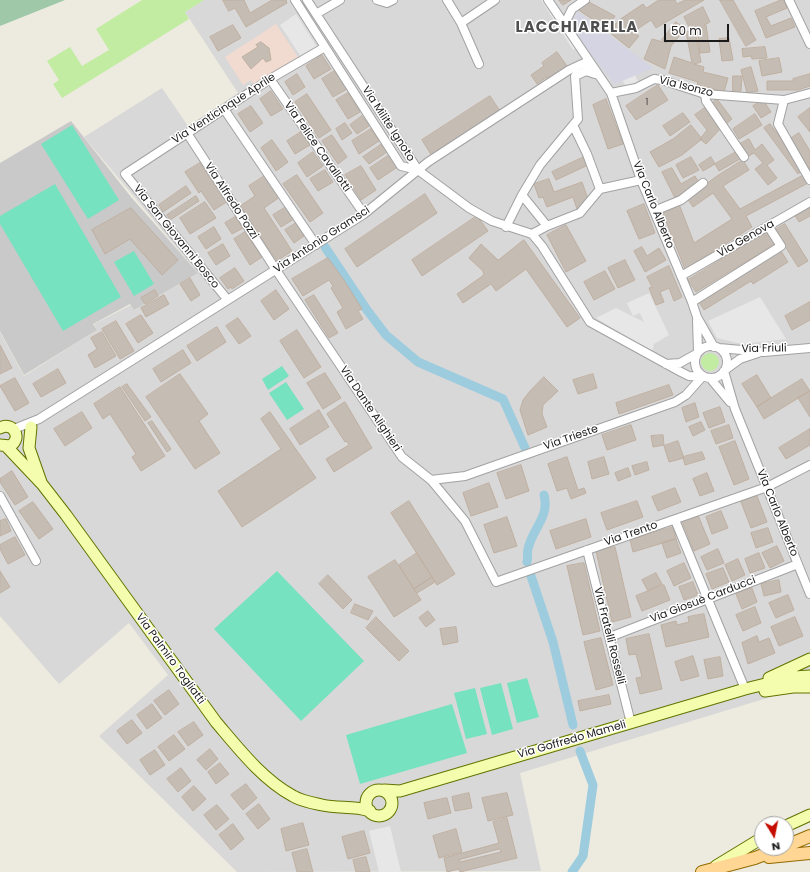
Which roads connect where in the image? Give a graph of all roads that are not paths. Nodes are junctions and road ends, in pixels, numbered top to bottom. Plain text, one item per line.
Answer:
1 (295, 0) edge
2 (307, 0) edge
3 (340, 0) edge
4 (377, 0) edge
5 (394, 0) edge
6 (447, 0) edge
7 (495, 0) edge
8 (548, 0) edge
9 (586, 0) edge
10 (789, 0) edge
11 (316, 14) junction
12 (461, 23) junction
13 (564, 25) junction
14 (810, 44) edge
15 (325, 47) junction
16 (479, 64) dead end
17 (598, 75) junction
18 (270, 79) junction
19 (612, 93) junction
20 (810, 93) edge
21 (705, 94) junction
22 (784, 100) junction
23 (224, 109) junction
24 (573, 125) junction
25 (187, 133) junction
26 (744, 157) dead end
27 (418, 170) junction
28 (125, 174) joint
29 (641, 180) junction
30 (810, 180) edge
31 (703, 183) dead end
32 (600, 189) junction
33 (522, 195) junction
34 (810, 202) edge
35 (654, 211) junction
36 (364, 214) junction
37 (547, 226) junction
38 (768, 226) junction
39 (506, 227) junction
40 (532, 234) junction
41 (316, 245) junction
42 (276, 270) junction
43 (682, 276) junction
44 (227, 299) junction
45 (692, 302) junction
46 (697, 317) junction
47 (717, 348) junction
48 (810, 348) edge
49 (764, 352) junction
50 (697, 353) junction
51 (666, 364) junction
52 (725, 370) junction
53 (706, 377) junction
54 (735, 409) junction
55 (35, 423) junction
56 (9, 430) edge
57 (3, 446) edge
58 (30, 454) junction
59 (810, 465) edge
60 (431, 480) junction
61 (42, 484) junction
62 (767, 486) junction
63 (0, 496) edge
64 (674, 520) junction
65 (587, 550) junction
66 (36, 561) dead end
67 (798, 564) junction
68 (496, 582) joint
69 (810, 594) edge
70 (707, 598) junction
71 (610, 637) junction
72 (810, 659) edge
73 (810, 676) edge
74 (810, 687) edge
75 (744, 689) junction
76 (713, 699) junction
77 (631, 723) junction
78 (384, 790) junction
79 (400, 791) junction
80 (369, 795) junction
81 (392, 804) junction
82 (357, 807) junction
83 (370, 811) junction
84 (810, 815) edge
85 (794, 822) edge
86 (810, 836) edge
87 (754, 843) edge
88 (794, 843) edge
89 (810, 853) edge
90 (761, 856) edge
91 (756, 858) junction
92 (705, 871) edge

1 - 15 street, Via Milite Ignoto
2 - 11 street, Via Milite Ignoto
3 - 11 street
4 - 5 street
6 - 12 street
7 - 12 street
8 - 13 street
9 - 13 street
10 - 14 street
11 - 27 street, Via Milite Ignoto
12 - 16 street
13 - 17 street
15 - 18 street, Via Venticinque Aprile
15 - 27 street, Via Milite Ignoto
17 - 19 street, Via Carlo Alberto
17 - 24 street
17 - 27 street, Via Antonio Gramsci
18 - 23 street, Via Venticinque Aprile
18 - 36 street, Via Felice Cavallotti
19 - 21 street, Via Isonzo
19 - 29 street, Via Carlo Alberto
20 - 22 street, Via Isonzo
21 - 22 street, Via Isonzo
21 - 26 street
22 - 30 street
23 - 25 street, Via Venticinque Aprile
23 - 41 street
24 - 32 street
24 - 33 street
25 - 28 street, Via Venticinque Aprile
25 - 42 street, Via Alfredo Pozzi
27 - 36 street, Via Antonio Gramsci
27 - 39 street
28 - 44 street, Via San Giovanni Bosco
29 - 32 street
29 - 35 street, Via Carlo Alberto
31 - 35 street
32 - 37 street
33 - 37 street
33 - 39 street
34 - 38 street, Via Genova
35 - 43 street, Via Carlo Alberto
36 - 41 street, Via Antonio Gramsci
37 - 40 street
38 - 43 street, Via Genova
38 - 45 street
39 - 40 street
40 - 51 street
41 - 42 street, Via Antonio Gramsci
42 - 44 street, Via Antonio Gramsci
42 - 60 street, Via Dante Alighieri
43 - 45 street, Via Carlo Alberto
44 - 55 street, Via Antonio Gramsci
45 - 46 street, Via Carlo Alberto
46 - 47 street, Via Carlo Alberto
46 - 50 street, Via Carlo Alberto
47 - 49 street, Via Friuli
47 - 50 street
47 - 52 street, Via Carlo Alberto
48 - 49 street, Via Friuli
49 - 52 street
50 - 51 street
50 - 53 street, Via Carlo Alberto
51 - 53 street
52 - 53 street
52 - 54 street, Via Carlo Alberto
53 - 54 street, Via Carlo Alberto
53 - 60 street, Via Trieste
54 - 62 street, Via Carlo Alberto
55 - 56 street, Via Antonio Gramsci
55 - 58 street, Via Palmiro Togliatti
56 - 57 street
56 - 58 street, Via Palmiro Togliatti
57 - 61 street, Via Palmiro Togliatti
58 - 61 street, Via Palmiro Togliatti
59 - 62 street, Via Trento
60 - 68 street, Via Dante Alighieri
61 - 82 street, Via Palmiro Togliatti
62 - 64 street, Via Trento
62 - 67 street, Via Carlo Alberto
63 - 66 street
64 - 65 street, Via Trento
64 - 70 street
65 - 68 street, Via Trento
65 - 71 street, Via Fratelli Rosselli
67 - 69 street, Via Carlo Alberto
67 - 70 street, Via Giosuè Carducci
70 - 71 street, Via Giosuè Carducci
70 - 75 street
71 - 77 street, Via Fratelli Rosselli
72 - 75 street, Via Goffredo Mameli
73 - 75 street, Via Goffredo Mameli
74 - 76 street
75 - 76 street, Via Goffredo Mameli
76 - 77 street, Via Goffredo Mameli
77 - 79 street, Via Goffredo Mameli
78 - 79 street, Via Goffredo Mameli
78 - 80 street, Via Goffredo Mameli
78 - 81 street
79 - 81 street
80 - 82 street, Via Goffredo Mameli
80 - 83 street
81 - 83 street
82 - 83 street
84 - 85 street
86 - 88 main road
87 - 92 street
89 - 91 main road
90 - 91 main road
91 - 92 main road

